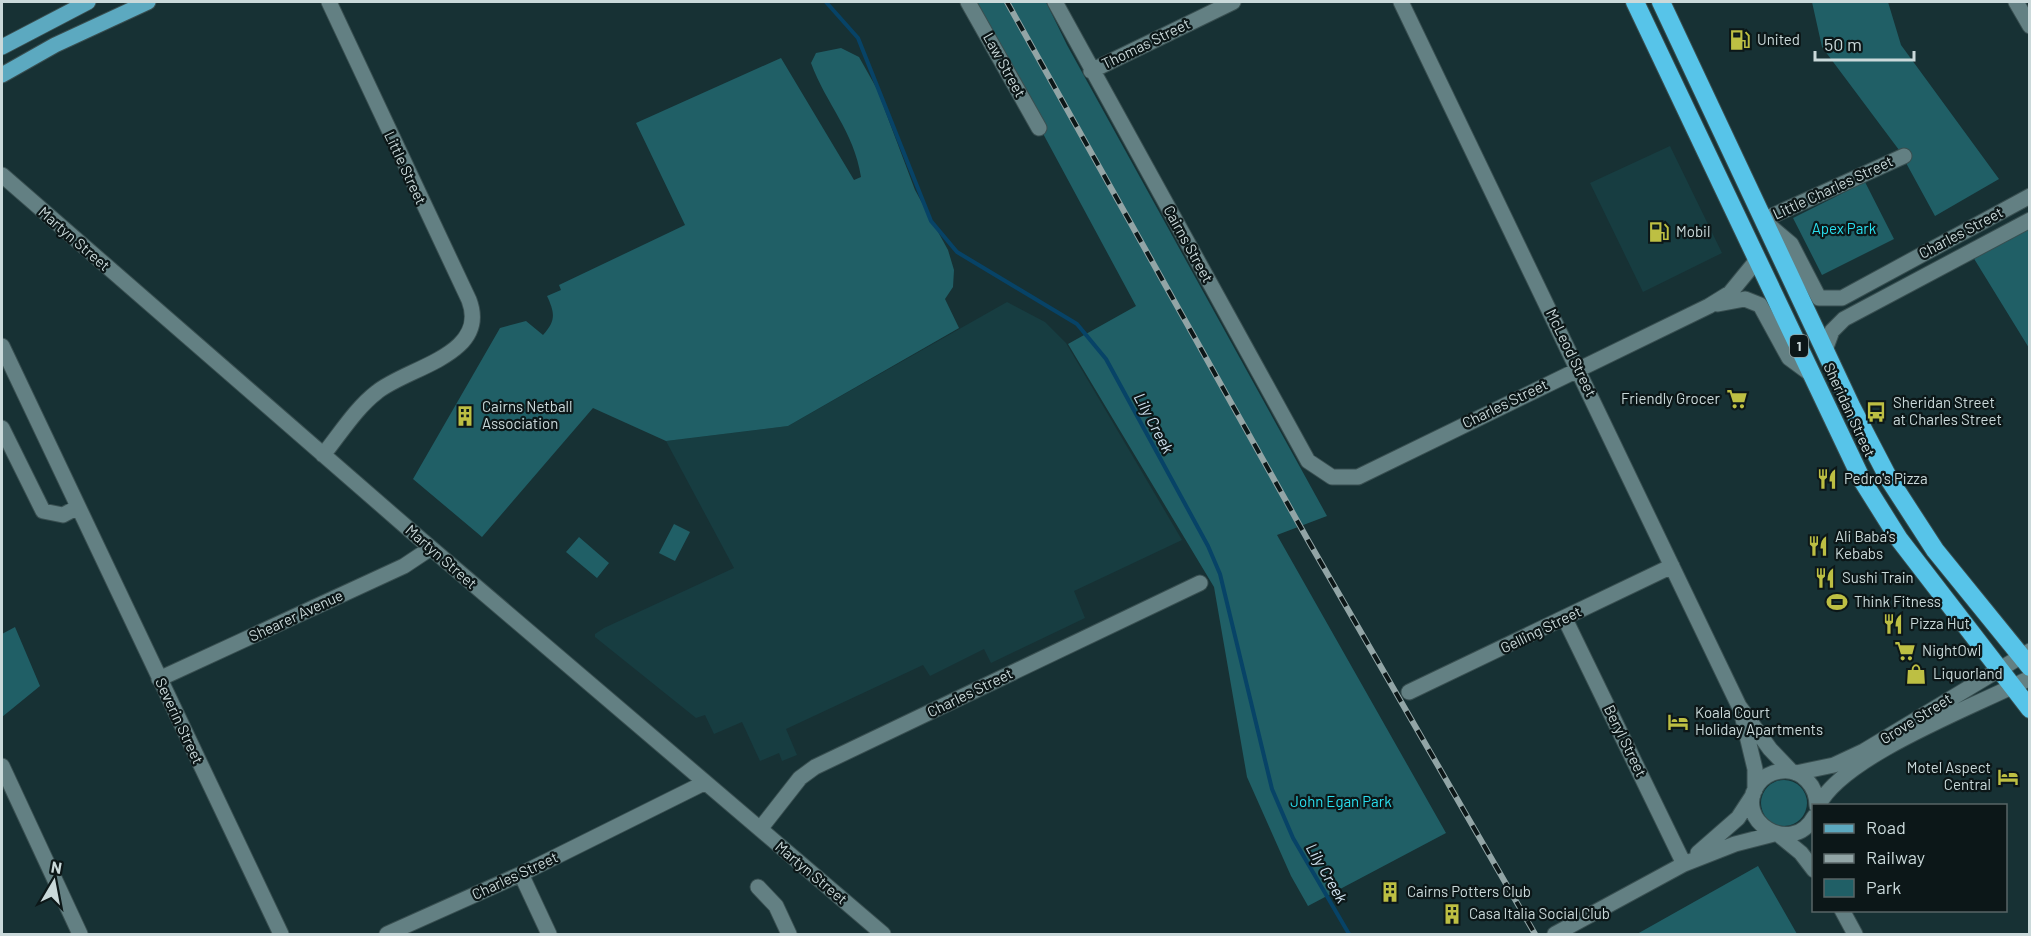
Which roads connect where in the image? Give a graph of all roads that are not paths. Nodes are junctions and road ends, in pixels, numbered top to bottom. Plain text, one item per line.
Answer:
1 (88, 2) edge
2 (148, 2) edge
3 (329, 2) edge
4 (968, 2) edge
5 (1054, 2) edge
6 (1233, 2) edge
7 (1401, 2) edge
8 (1635, 2) edge
9 (1661, 2) edge
10 (2016, 2) edge
11 (2030, 26) edge
12 (2, 47) edge
13 (1091, 70) junction
14 (2, 75) edge
15 (1039, 128) dead end
16 (1904, 156) dead end
17 (2, 176) edge
18 (2030, 196) edge
19 (1763, 220) junction
20 (2030, 220) edge
21 (1757, 260) junction
22 (1856, 289) junction
23 (1709, 306) junction
24 (1866, 307) junction
25 (2, 346) edge
26 (1825, 350) junction
27 (1578, 368) junction
28 (1813, 376) junction
29 (2, 428) edge
30 (323, 455) junction
31 (1332, 477) joint
32 (78, 507) junction
33 (431, 548) junction
34 (1672, 566) junction
35 (1200, 583) dead end
36 (1565, 619) junction
37 (2027, 658) edge
38 (1999, 668) junction
39 (159, 679) junction
40 (2022, 682) edge
41 (1409, 692) dead end
42 (1739, 706) junction
43 (2030, 709) edge
44 (2, 766) edge
45 (1793, 772) junction
46 (705, 783) junction
47 (1754, 792) junction
48 (1817, 804) edge
49 (1819, 804) edge
50 (1812, 819) edge
51 (760, 829) junction
52 (1777, 834) junction
53 (1684, 864) junction
54 (1812, 867) edge
55 (521, 874) junction
56 (758, 888) dead end
57 (1843, 912) edge
58 (80, 934) edge
59 (280, 934) edge
60 (387, 934) edge
61 (549, 934) edge
62 (789, 934) edge
63 (883, 934) edge
64 (1555, 934) edge
65 (1855, 934) edge

1 - 12 main road
2 - 14 main road
3 - 30 street, Little Street
4 - 15 street, Law Street
5 - 13 street, Cairns Street
6 - 13 street, Thomas Street
7 - 27 street, McLeod Street
8 - 21 highway, Sheridan Street / 1
9 - 19 highway, Sheridan Street / 1
10 - 11 street
13 - 31 street, Cairns Street
16 - 19 street, Little Charles Street
17 - 30 street, Martyn Street
18 - 22 street, Charles Street
19 - 22 street, Charles Street
19 - 26 highway, Sheridan Street / 1
20 - 24 street, Charles Street
21 - 23 street, Charles Street
21 - 28 highway, Sheridan Street / 1
22 - 24 street
23 - 27 street, Charles Street
23 - 28 street, Charles Street
24 - 26 street, Charles Street
25 - 32 street, Severin Street
26 - 37 highway, Sheridan Street / 1
27 - 31 street, Charles Street
27 - 34 street, McLeod Street
28 - 38 highway, Sheridan Street / 1
29 - 32 street
30 - 33 street, Martyn Street
32 - 39 street, Severin Street
33 - 39 street, Shearer Avenue
33 - 46 street, Martyn Street
34 - 36 street, Gelling Street
34 - 42 street, McLeod Street
35 - 51 street, Charles Street
36 - 41 street, Gelling Street
36 - 53 street, Beryl Street
37 - 38 street, Grove Street
38 - 40 highway, Sheridan Street / 1
38 - 45 street, Grove Street
39 - 59 street, Severin Street
40 - 43 highway, Sheridan Street / 1
40 - 49 street, Grove Street
42 - 45 street, McLeod Street
42 - 47 street, McLeod Street
44 - 58 street
45 - 47 street, Grove Street
45 - 48 street, McLeod Street
46 - 51 street, Martyn Street
46 - 55 street, Charles Street
47 - 52 street, McLeod Street
47 - 53 street
50 - 52 street
51 - 63 street, Martyn Street
52 - 53 street
52 - 54 street
53 - 64 street
55 - 60 street, Charles Street
55 - 61 street
56 - 62 street
57 - 65 street

